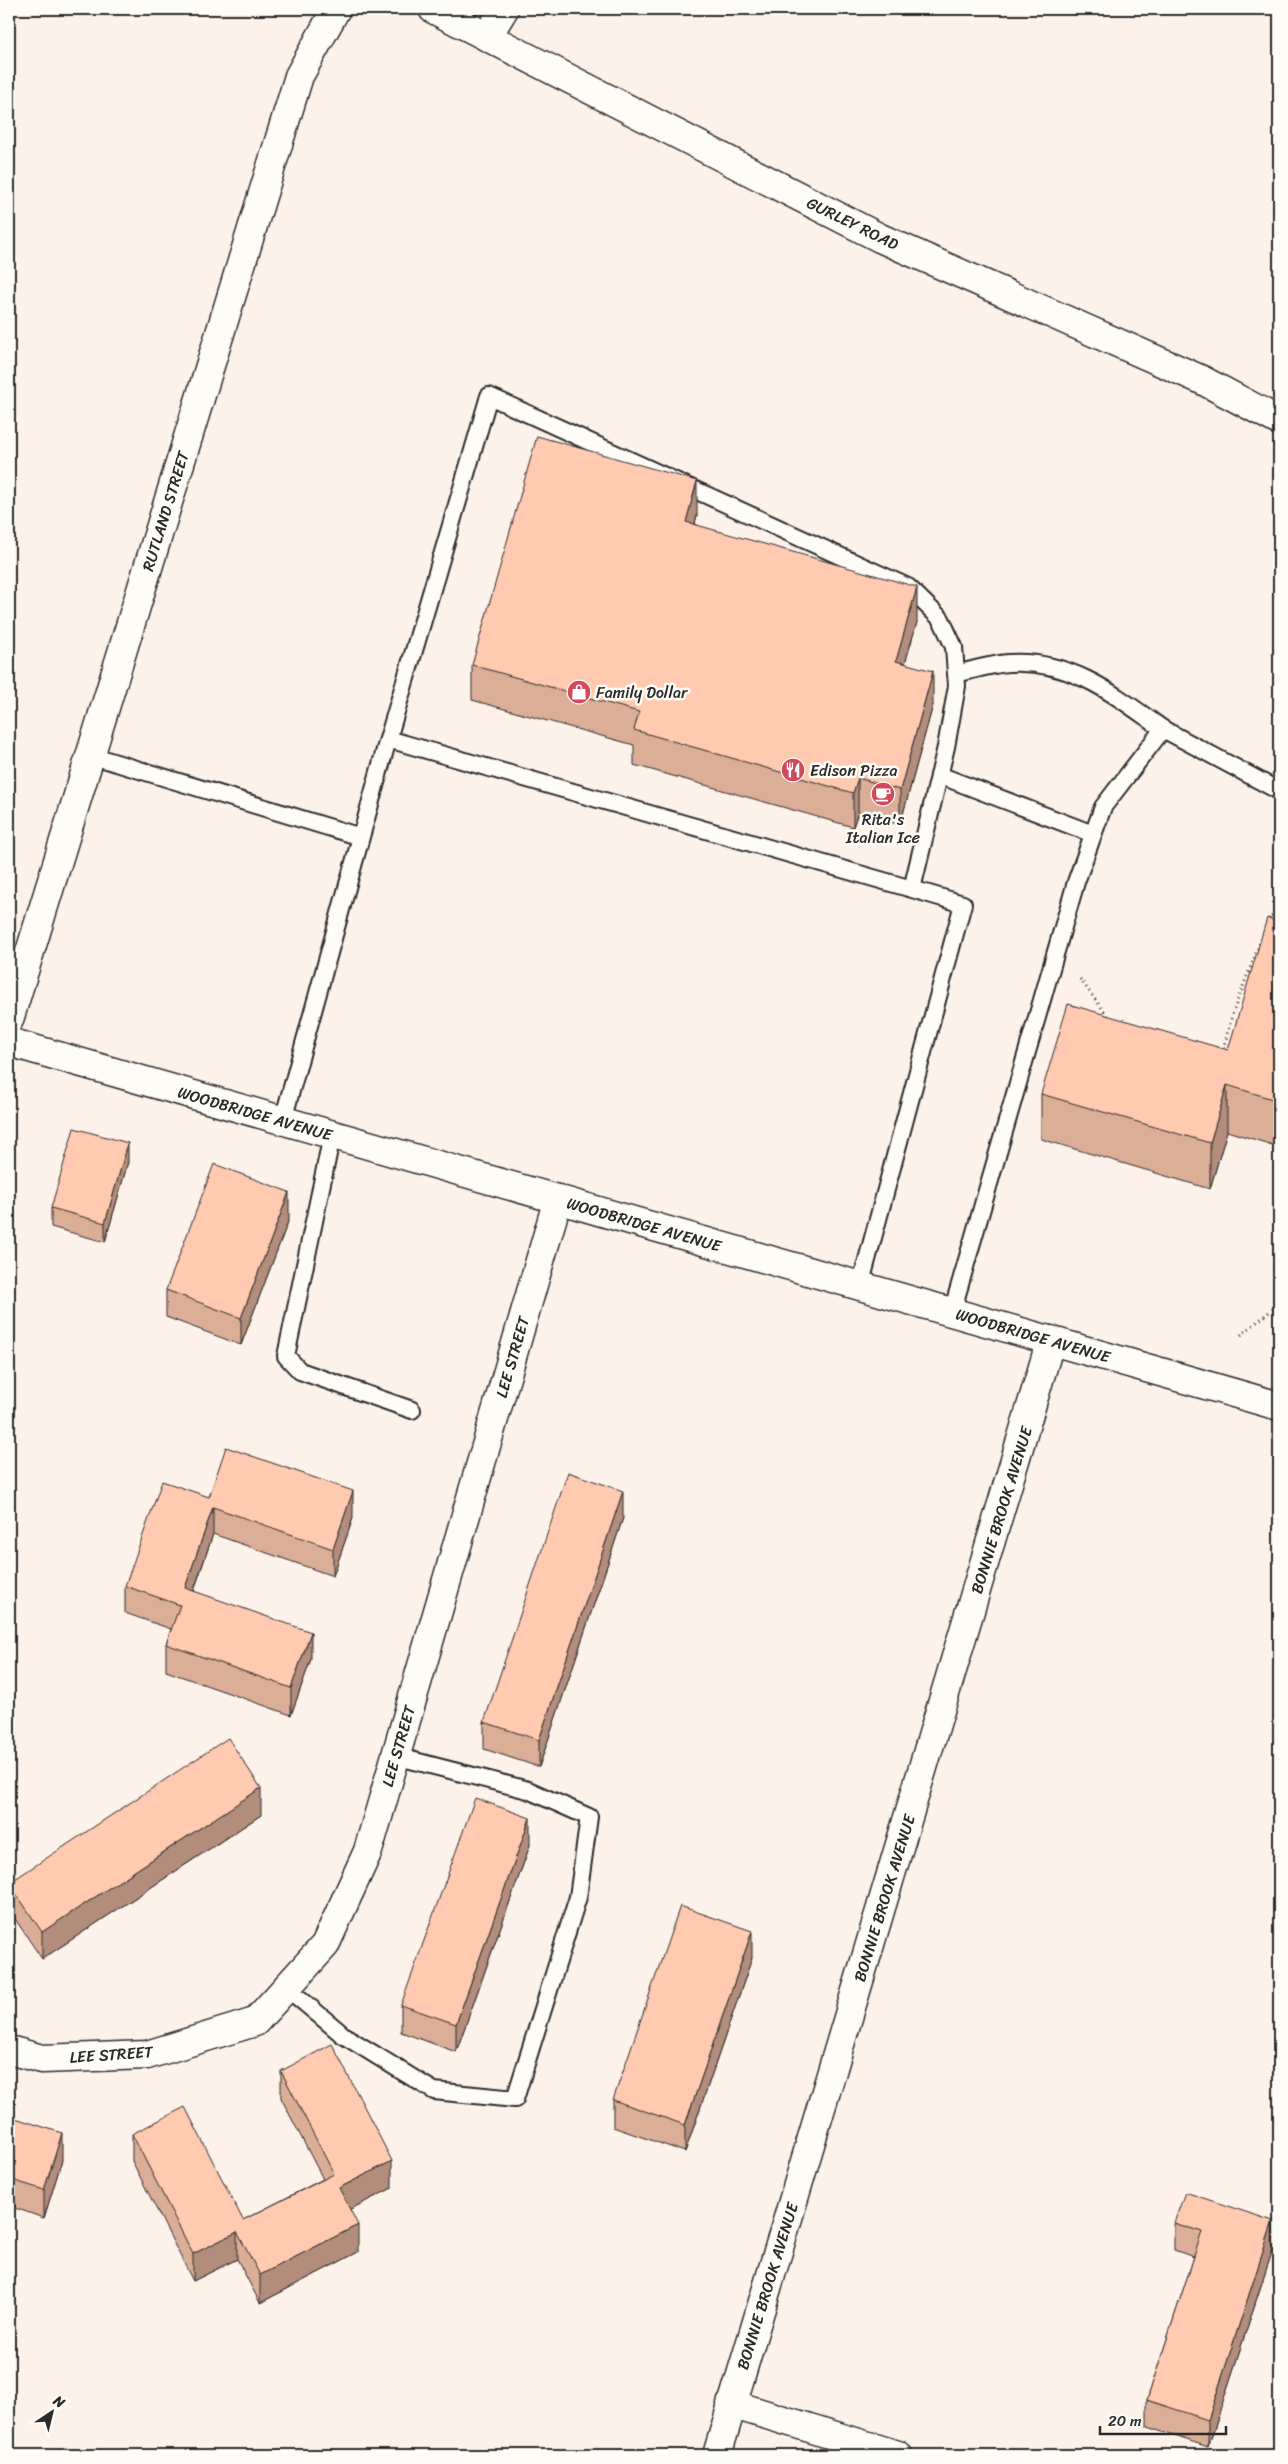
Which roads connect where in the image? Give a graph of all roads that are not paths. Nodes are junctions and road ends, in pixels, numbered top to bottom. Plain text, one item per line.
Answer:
1 (336, 9) edge
2 (433, 9) edge
3 (504, 9) edge
4 (488, 37) junction
5 (1279, 421) edge
6 (956, 674) junction
7 (1163, 729) junction
8 (388, 739) junction
9 (90, 755) junction
10 (939, 775) junction
11 (1279, 791) edge
12 (1093, 834) junction
13 (360, 837) junction
14 (912, 889) junction
15 (9, 1020) edge
16 (9, 1042) edge
17 (283, 1120) junction
18 (332, 1135) junction
19 (558, 1199) junction
20 (860, 1286) junction
21 (952, 1312) junction
22 (1051, 1340) junction
23 (1279, 1406) edge
24 (412, 1410) dead end
25 (395, 1756) junction
26 (286, 1988) junction
27 (9, 2050) edge
28 (732, 2404) junction
29 (717, 2455) edge
30 (898, 2455) edge

1 - 9 street, RUTLAND STREET
2 - 4 street, GURLEY ROAD
3 - 4 street
4 - 5 street, GURLEY ROAD
6 - 7 lane
6 - 8 lane
6 - 10 lane
7 - 11 lane
7 - 12 lane
8 - 13 lane
8 - 14 lane
9 - 13 lane
9 - 15 street, RUTLAND STREET
10 - 12 lane
10 - 14 lane
12 - 21 lane
13 - 17 lane
14 - 20 lane
16 - 17 street, WOODBRIDGE AVENUE
17 - 18 street, WOODBRIDGE AVENUE
18 - 19 street, WOODBRIDGE AVENUE
18 - 24 lane
19 - 20 street, WOODBRIDGE AVENUE
19 - 25 street, LEE STREET
20 - 21 street, WOODBRIDGE AVENUE
21 - 22 street, WOODBRIDGE AVENUE
22 - 23 street, WOODBRIDGE AVENUE
22 - 28 street, BONNIE BROOK AVENUE
25 - 26 street, LEE STREET
25 - 26 lane
26 - 27 street, LEE STREET
28 - 29 street, BONNIE BROOK AVENUE
28 - 30 street

